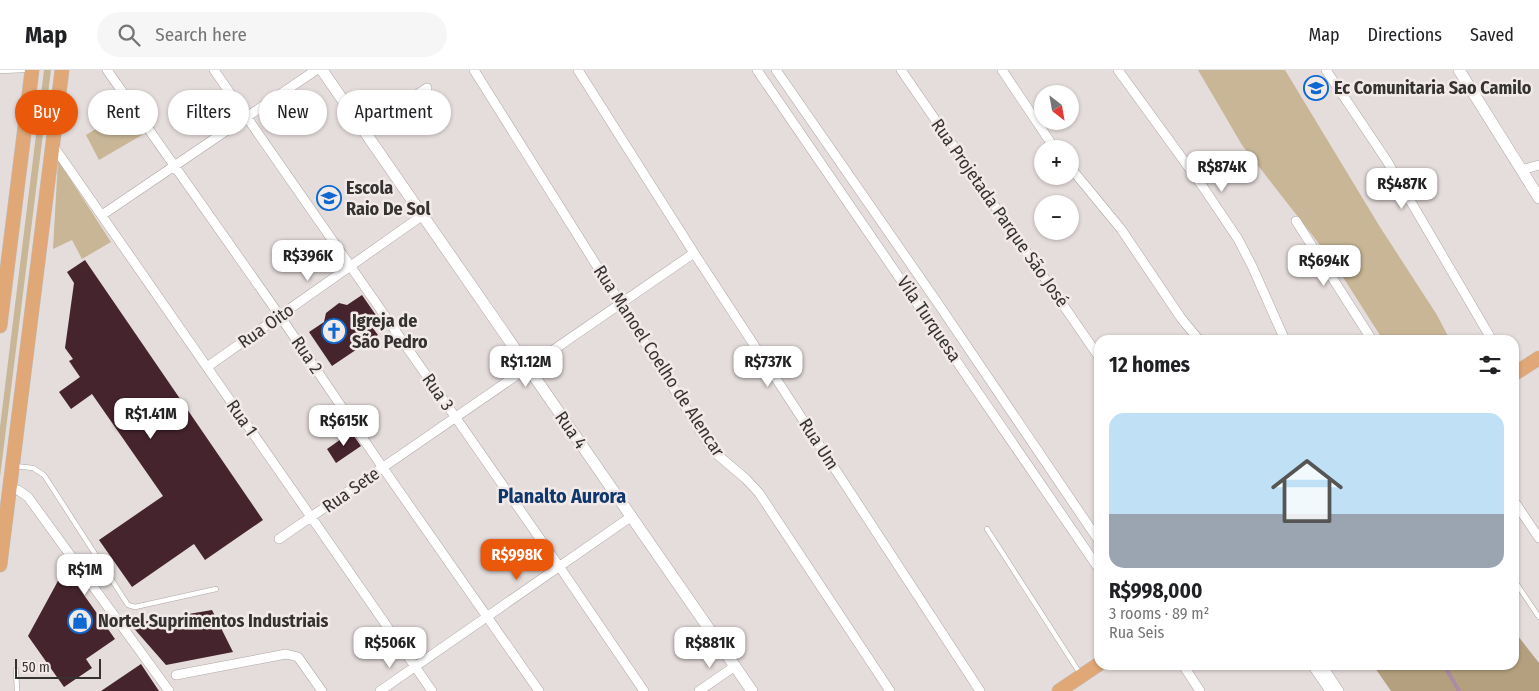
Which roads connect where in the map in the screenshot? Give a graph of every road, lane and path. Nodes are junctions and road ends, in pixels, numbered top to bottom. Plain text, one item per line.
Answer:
1 (24, 70) edge
2 (32, 70) edge
3 (62, 70) edge
4 (107, 70) edge
5 (214, 70) edge
6 (316, 70) edge
7 (322, 70) edge
8 (474, 70) edge
9 (578, 70) edge
10 (757, 70) edge
11 (776, 70) edge
12 (901, 70) edge
13 (1002, 70) edge
14 (1118, 70) edge
15 (1326, 70) edge
16 (1459, 70) edge
17 (0, 71) edge
18 (427, 88) dead end
19 (228, 90) edge
20 (424, 90) edge
21 (337, 91) edge
22 (249, 116) edge
23 (249, 120) edge
24 (220, 135) edge
25 (367, 135) edge
26 (1049, 140) edge
27 (52, 144) junction
28 (828, 145) junction
29 (816, 154) junction
30 (1539, 165) edge
31 (174, 166) junction
32 (1521, 170) junction
33 (1079, 178) edge
34 (1539, 198) edge
35 (102, 215) junction
36 (424, 216) junction
37 (1296, 221) dead end
38 (694, 253) junction
39 (350, 267) junction
40 (937, 302) junction
41 (621, 304) junction
42 (924, 311) junction
43 (280, 316) junction
44 (0, 326) edge
45 (1195, 335) edge
46 (1283, 335) edge
47 (1369, 335) edge
48 (1489, 335) edge
49 (1094, 350) edge
50 (1539, 358) edge
51 (207, 368) junction
52 (528, 368) junction
53 (1519, 371) edge
54 (456, 418) junction
55 (1044, 459) junction
56 (11, 465) junction
57 (383, 468) junction
58 (1029, 469) junction
59 (9, 489) junction
60 (1519, 508) edge
61 (632, 516) junction
62 (312, 517) junction
63 (987, 529) dead end
64 (1094, 534) edge
65 (1539, 538) edge
66 (279, 539) dead end
67 (1094, 562) edge
68 (0, 565) edge
69 (559, 566) junction
70 (1519, 587) edge
71 (216, 589) dead end
72 (487, 616) junction
73 (1539, 617) edge
74 (415, 666) junction
75 (735, 666) junction
76 (1094, 667) edge
77 (16, 670) dead end
78 (1186, 670) edge
79 (1315, 670) edge
80 (1325, 670) edge
81 (176, 675) dead end
82 (1081, 676) junction
83 (17, 691) edge
84 (169, 691) edge
85 (322, 691) edge
86 (380, 691) edge
87 (432, 691) edge
88 (539, 691) edge
89 (644, 691) edge
90 (699, 691) edge
91 (752, 691) edge
92 (890, 691) edge
93 (980, 691) edge
94 (1059, 691) edge
95 (1200, 691) edge
96 (1330, 691) edge
97 (1339, 691) edge

1 - 17 lane
2 - 44 main road
3 - 27 main road
4 - 31 street, Rua 2
5 - 19 street, Rua 3
6 - 22 street
7 - 21 street, Rua 4
8 - 41 street, Rua Manoel Coelho de Alencar
9 - 38 street, Rua Um
10 - 29 street, Vila Turquesa
11 - 28 street, Vila Turquesa
12 - 49 street, Rua Projetada Parque São José
13 - 26 street
14 - 46 street
15 - 48 street
16 - 32 street
18 - 20 street
23 - 39 street, Rua 3
24 - 31 street
25 - 36 street, Rua 4
27 - 35 street, Rua 1
27 - 56 main road
28 - 29 street
28 - 40 street, Vila Turquesa
29 - 42 street, Vila Turquesa
30 - 32 street
31 - 35 street
31 - 43 street, Rua 2
32 - 34 street
33 - 45 street
35 - 51 street, Rua 1
36 - 39 street, Rua Oito
36 - 52 street, Rua 4
37 - 47 street
38 - 41 street, Rua Sete
38 - 93 street, Rua Um
39 - 43 street, Rua Oito
39 - 54 street, Rua 3
40 - 42 street
40 - 55 street, Vila Turquesa
41 - 52 street, Rua Sete
41 - 92 street, Rua Manoel Coelho de Alencar
42 - 58 street, Vila Turquesa
43 - 51 street, Rua Oito
43 - 57 street, Rua 2
50 - 53 main road
51 - 62 street, Rua 1
52 - 54 street, Rua Sete
52 - 61 street, Rua 4
54 - 57 street, Rua Sete
54 - 69 street, Rua 3
55 - 58 street
55 - 64 street, Vila Turquesa
56 - 59 main road
56 - 71 lane
57 - 62 street, Rua Sete
57 - 72 street, Rua 2
58 - 67 street, Vila Turquesa
59 - 68 main road
59 - 84 street
60 - 65 street
61 - 69 street
61 - 75 street, Rua 4
62 - 66 street, Rua Sete
62 - 74 street, Rua 1
63 - 82 lane
69 - 72 street
69 - 89 street, Rua 3
70 - 73 lane
72 - 74 street
72 - 88 street, Rua 2
74 - 86 street
74 - 87 street, Rua 1
75 - 90 street
75 - 91 street, Rua 4
76 - 82 main road
77 - 83 lane
78 - 95 street
79 - 96 street
80 - 97 street
81 - 85 street
82 - 94 main road

